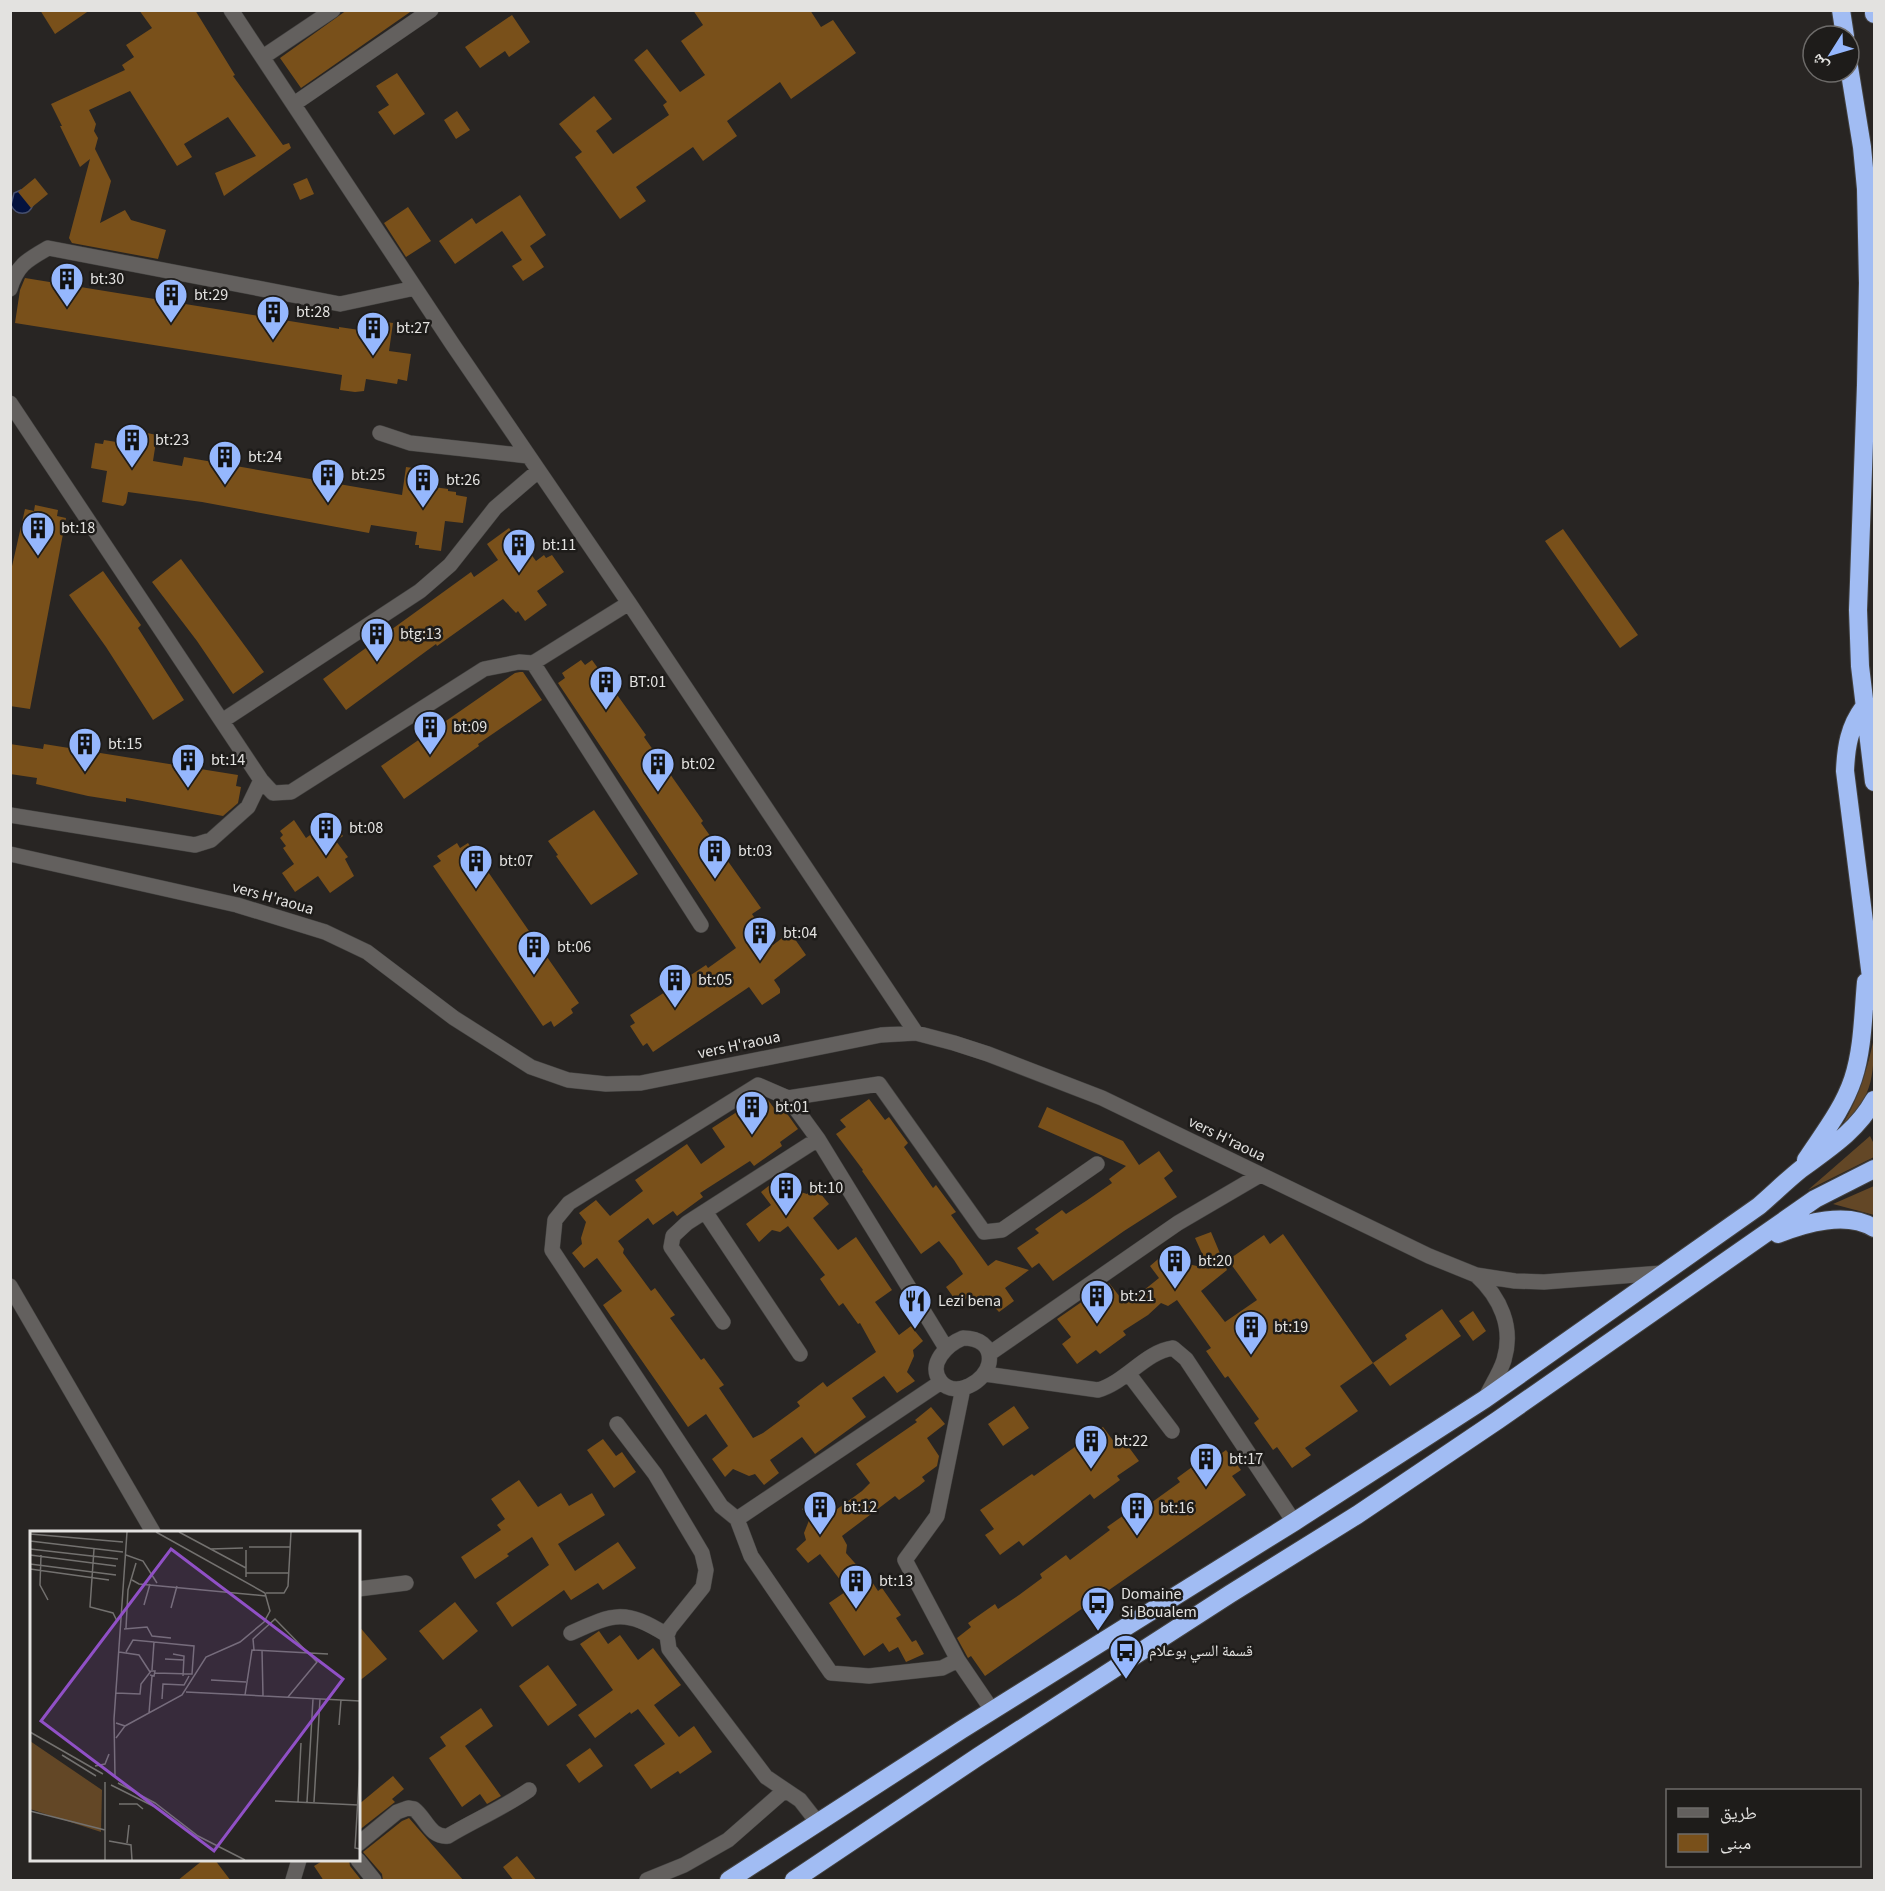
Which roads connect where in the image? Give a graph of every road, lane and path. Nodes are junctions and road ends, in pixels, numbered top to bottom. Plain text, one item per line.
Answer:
1 (231, 10) edge
2 (333, 10) edge
3 (430, 10) edge
4 (263, 57) junction
5 (1852, 84) edge
6 (294, 104) junction
7 (415, 288) junction
8 (10, 289) edge
9 (10, 403) edge
10 (380, 433) dead end
11 (528, 456) junction
12 (538, 471) junction
13 (629, 603) junction
14 (533, 663) junction
15 (1864, 707) junction
16 (222, 721) junction
17 (261, 780) junction
18 (1875, 782) edge
19 (10, 815) edge
20 (10, 854) edge
21 (701, 925) dead end
22 (1868, 960) junction
23 (1875, 1001) edge
24 (916, 1033) junction
25 (788, 1098) junction
26 (1875, 1100) edge
27 (818, 1139) junction
28 (1097, 1164) dead end
29 (1875, 1169) edge
30 (1799, 1171) junction
31 (1260, 1175) junction
32 (706, 1213) junction
33 (1875, 1228) edge
34 (1754, 1243) junction
35 (1662, 1274) junction
36 (1476, 1275) junction
37 (10, 1286) edge
38 (723, 1322) dead end
39 (946, 1348) junction
40 (800, 1354) dead end
41 (989, 1354) junction
42 (1128, 1373) junction
43 (985, 1374) junction
44 (942, 1382) junction
45 (963, 1388) junction
46 (1485, 1399) junction
47 (617, 1424) dead end
48 (1172, 1431) dead end
49 (737, 1519) junction
50 (1294, 1522) junction
51 (152, 1531) edge
52 (406, 1583) dead end
53 (360, 1589) edge
54 (571, 1633) dead end
55 (667, 1635) junction
56 (958, 1660) junction
57 (992, 1710) junction
58 (529, 1790) dead end
59 (785, 1790) junction
60 (818, 1823) junction
61 (360, 1842) edge
62 (299, 1861) edge
63 (359, 1861) edge
64 (293, 1881) edge
65 (374, 1881) edge
66 (647, 1881) edge
67 (729, 1881) edge
68 (794, 1881) edge

1 - 4 street
2 - 4 street
3 - 6 street
4 - 6 street
5 - 15 highway
6 - 7 street
7 - 8 street
7 - 11 street
9 - 16 street
10 - 11 street
11 - 12 street
12 - 13 street
12 - 16 street
13 - 14 street
13 - 24 street
14 - 17 street
14 - 21 street
15 - 18 highway
15 - 22 highway
16 - 17 street
17 - 19 street
20 - 24 street, vers H'raoua
22 - 23 highway
22 - 30 highway
24 - 31 street, vers H'raoua
25 - 27 street
25 - 28 street
25 - 49 street
26 - 30 highway
27 - 32 street
27 - 39 street
29 - 34 highway
30 - 35 highway
31 - 36 street, vers H'raoua
31 - 41 street
32 - 38 street
32 - 40 street
33 - 34 highway
34 - 68 highway
35 - 36 street
35 - 46 highway
36 - 46 street
37 - 51 street
39 - 41 street
39 - 44 street
41 - 43 street
42 - 43 street
42 - 48 street
42 - 50 street
43 - 45 street
44 - 45 street
44 - 49 street
45 - 56 street
46 - 50 highway
47 - 55 street
49 - 56 street
50 - 57 highway
52 - 53 street
54 - 55 street
55 - 59 street
56 - 57 street
57 - 60 highway
58 - 61 street
59 - 60 street
59 - 66 street
60 - 67 highway
62 - 64 street
63 - 65 street

